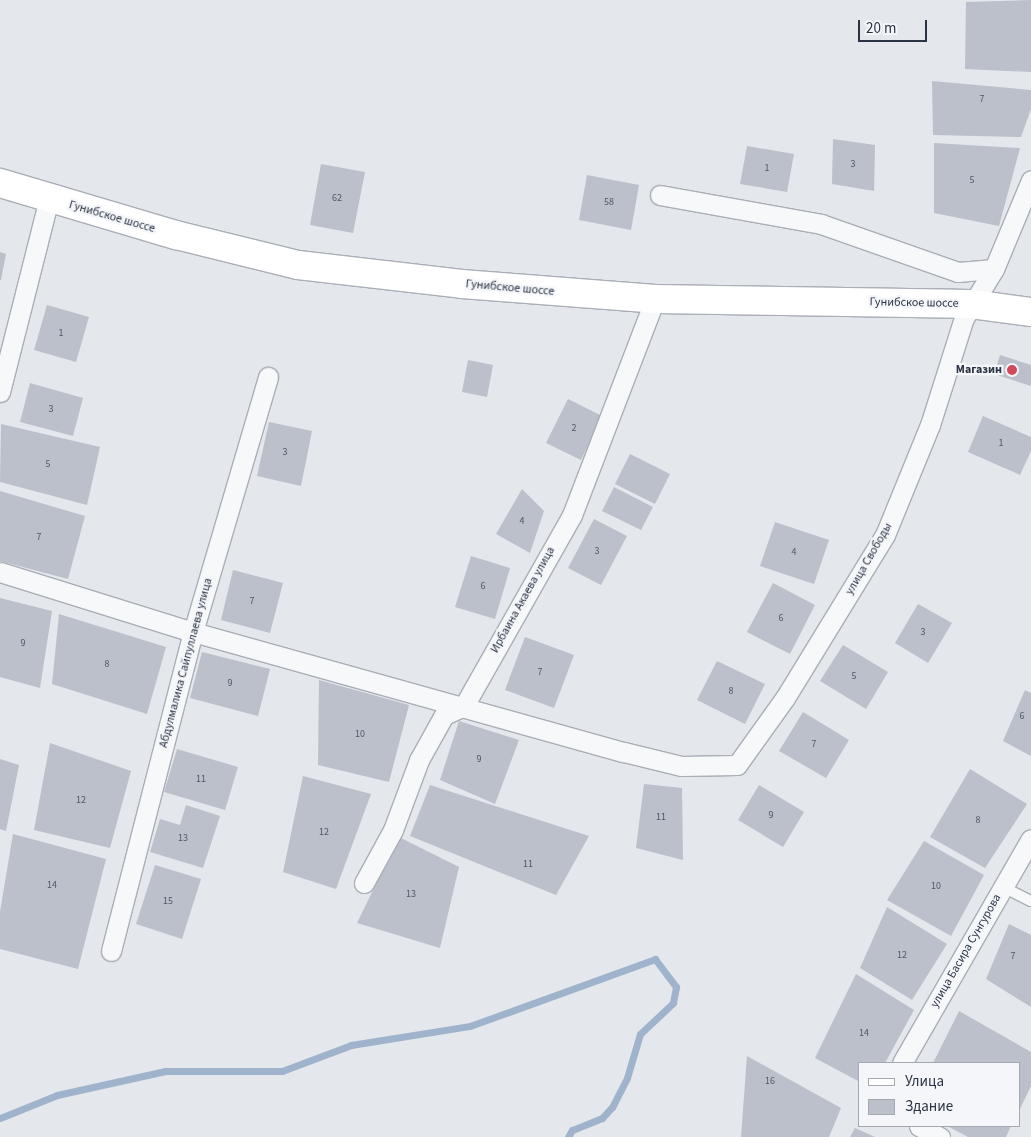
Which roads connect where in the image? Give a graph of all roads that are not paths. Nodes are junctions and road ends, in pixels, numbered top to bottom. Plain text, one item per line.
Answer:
1 (1031, 180) edge
2 (0, 183) edge
3 (660, 195) dead end
4 (48, 198) junction
5 (994, 269) junction
6 (655, 299) junction
7 (971, 304) junction
8 (1031, 312) edge
9 (268, 377) dead end
10 (0, 392) edge
11 (0, 572) edge
12 (194, 632) junction
13 (464, 706) junction
14 (1031, 839) edge
15 (364, 883) dead end
16 (1003, 888) junction
17 (1031, 901) edge
18 (111, 951) dead end
19 (903, 1062) edge
20 (921, 1127) edge
21 (940, 1137) edge

1 - 5 street, улица Свободы
2 - 4 main road, Гунибское шоссе
3 - 5 street
4 - 6 main road, Гунибское шоссе
4 - 10 street
5 - 7 street, улица Свободы
6 - 7 main road, Гунибское шоссе
6 - 13 street, Ирбаина Акаева улица
7 - 8 main road, Гунибское шоссе
7 - 13 street, улица Свободы
9 - 12 street, Абдулмалика Сайпуллаева улица
11 - 12 street
12 - 13 street
12 - 18 street, Абдулмалика Сайпуллаева улица
13 - 15 street
14 - 16 street, улица Басира Сунгурова
16 - 17 lane
16 - 19 street, улица Басира Сунгурова
20 - 21 street

